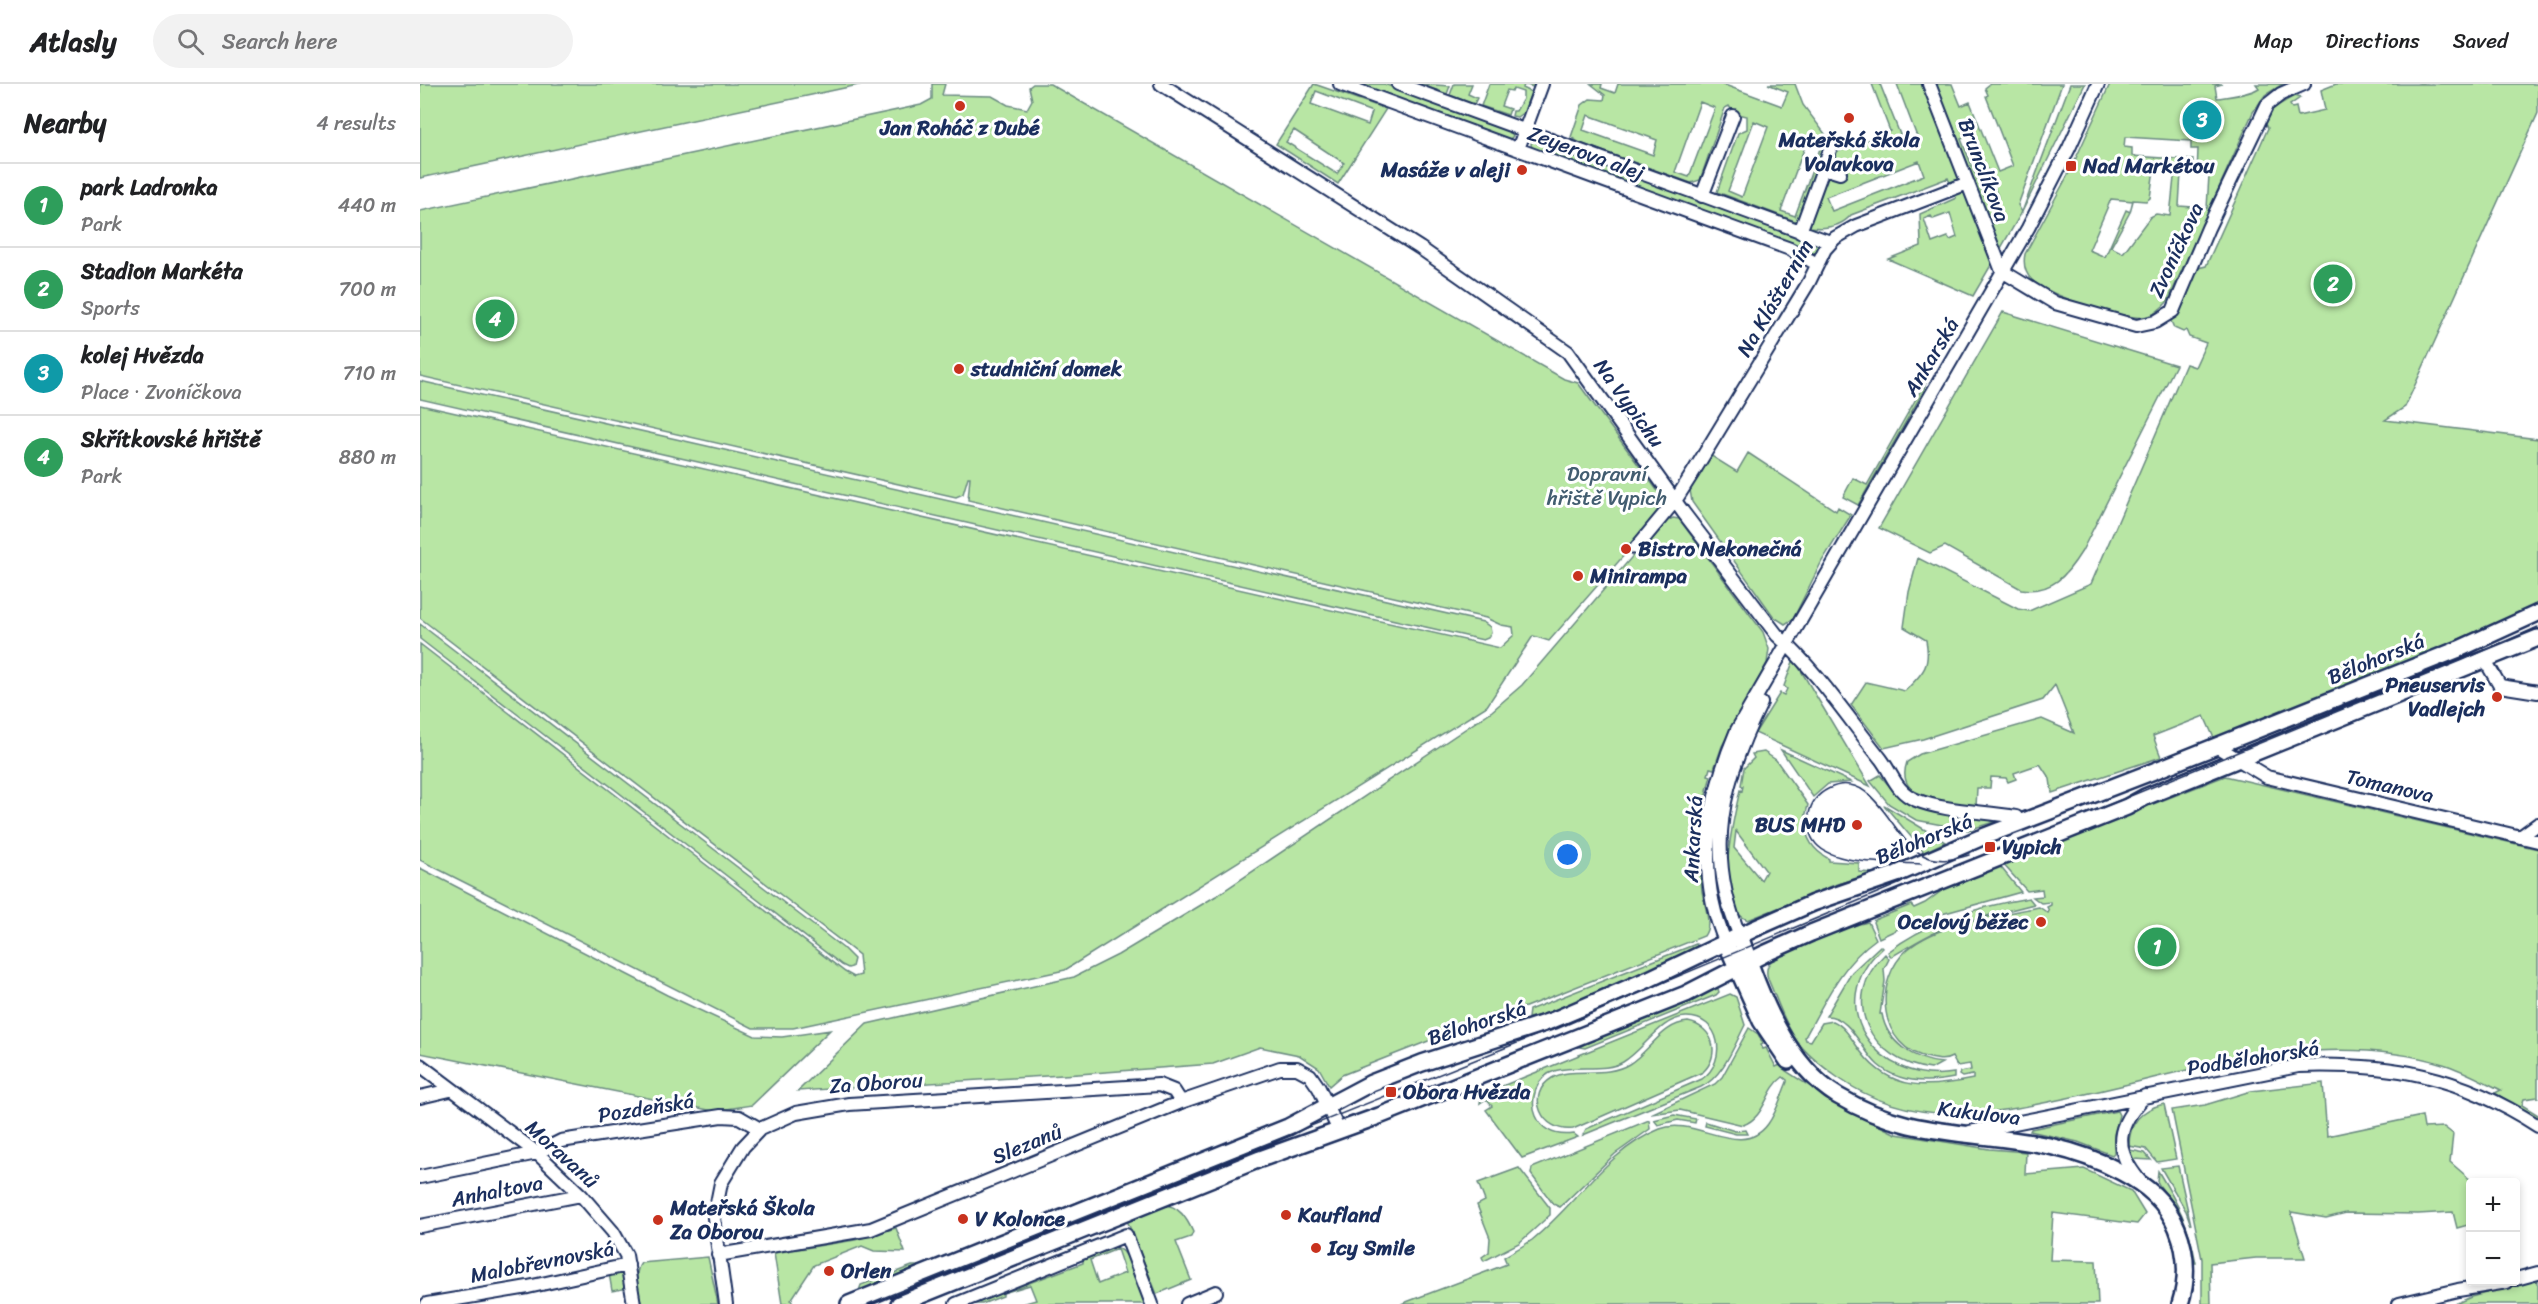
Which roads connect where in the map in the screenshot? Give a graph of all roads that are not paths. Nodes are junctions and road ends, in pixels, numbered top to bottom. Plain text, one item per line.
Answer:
1 (1161, 84) edge
2 (1340, 84) edge
3 (1398, 84) edge
4 (1542, 84) edge
5 (1929, 84) edge
6 (2098, 84) edge
7 (2304, 84) edge
8 (1732, 116) dead end
9 (1525, 130) junction
10 (1831, 147) dead end
11 (1518, 149) junction
12 (1824, 168) junction
13 (1840, 173) dead end
14 (1968, 183) junction
15 (1702, 195) junction
16 (1800, 232) junction
17 (1830, 242) junction
18 (1817, 264) junction
19 (2002, 271) junction
20 (1675, 501) junction
21 (1636, 549) dead end
22 (2538, 613) edge
23 (2538, 638) edge
24 (1788, 644) junction
25 (2485, 660) junction
26 (2538, 692) edge
27 (2216, 746) junction
28 (2237, 760) junction
29 (2018, 824) junction
30 (2538, 824) edge
31 (2520, 837) junction
32 (2538, 840) edge
33 (1733, 939) junction
34 (1743, 965) junction
35 (420, 1065) edge
36 (450, 1090) junction
37 (2145, 1096) junction
38 (420, 1097) edge
39 (1181, 1102) junction
40 (1328, 1106) junction
41 (2538, 1126) edge
42 (760, 1129) junction
43 (1339, 1131) junction
44 (1966, 1132) junction
45 (537, 1153) junction
46 (420, 1177) edge
47 (2141, 1183) junction
48 (581, 1195) junction
49 (420, 1226) edge
50 (718, 1255) junction
51 (628, 1265) junction
52 (2538, 1273) edge
53 (2520, 1278) edge
54 (2480, 1286) edge
55 (1216, 1292) dead end
56 (427, 1304) edge
57 (634, 1304) edge
58 (726, 1304) edge
59 (849, 1304) edge
60 (899, 1304) edge
61 (956, 1304) edge
62 (1152, 1304) edge
63 (1187, 1304) edge
64 (2180, 1304) edge
65 (2399, 1304) edge

1 - 20 street, Na Vypichu
2 - 11 street, Zeyerova alej
3 - 9 street, Zeyerova alej
4 - 9 street
5 - 14 street, Brunclíkova
6 - 19 street, Ankarská
7 - 19 street, Zvoníčkova
8 - 15 street
9 - 11 street
9 - 15 street, Zeyerova alej
10 - 12 street
11 - 18 street, Zeyerova alej
12 - 13 street
12 - 16 street
14 - 17 street, Na Klášterním
14 - 19 street, Brunclíkova
15 - 16 street, Zeyerova alej
16 - 17 street, Zeyerova alej
17 - 18 street, Na Klášterním
18 - 20 street, Na Klášterním
19 - 24 street, Ankarská
20 - 21 street, Na Klášterním
20 - 24 street, Na Vypichu
22 - 27 main road, Bělohorská
23 - 25 main road, Bělohorská
24 - 29 street, Na Vypichu
24 - 33 street, Ankarská
25 - 26 street
25 - 28 main road, Bělohorská
27 - 28 street, Tomanova
27 - 29 main road, Bělohorská
28 - 31 street, Tomanova
28 - 34 main road, Bělohorská
29 - 33 main road, Bělohorská
30 - 31 street
31 - 32 street, Tomanova
33 - 34 main road, Kukulova
33 - 40 main road, Bělohorská
34 - 43 main road, Bělohorská
34 - 44 main road, Kukulova
35 - 36 street, Moravanů
36 - 38 street
36 - 45 street, Moravanů
37 - 41 street, Podbělohorská
37 - 44 street, Podbělohorská
37 - 47 street
39 - 40 street, Slezanů
39 - 42 street, Za Oborou
39 - 50 street, Slezanů
40 - 43 street
40 - 59 main road, Bělohorská
42 - 45 street, Pozdeňská
42 - 50 street, Za Oborou
43 - 60 main road, Bělohorská
44 - 47 main road, Kukulova
45 - 46 street, Pozdeňská
45 - 48 street, Moravanů
47 - 64 main road, Kukulova
48 - 49 street, Anhaltova
48 - 51 street, Moravanů
50 - 58 street, Za Oborou
51 - 56 street, Malobřevnovská
51 - 57 street, Moravanů
52 - 53 street
54 - 65 street
55 - 63 street
61 - 62 street

